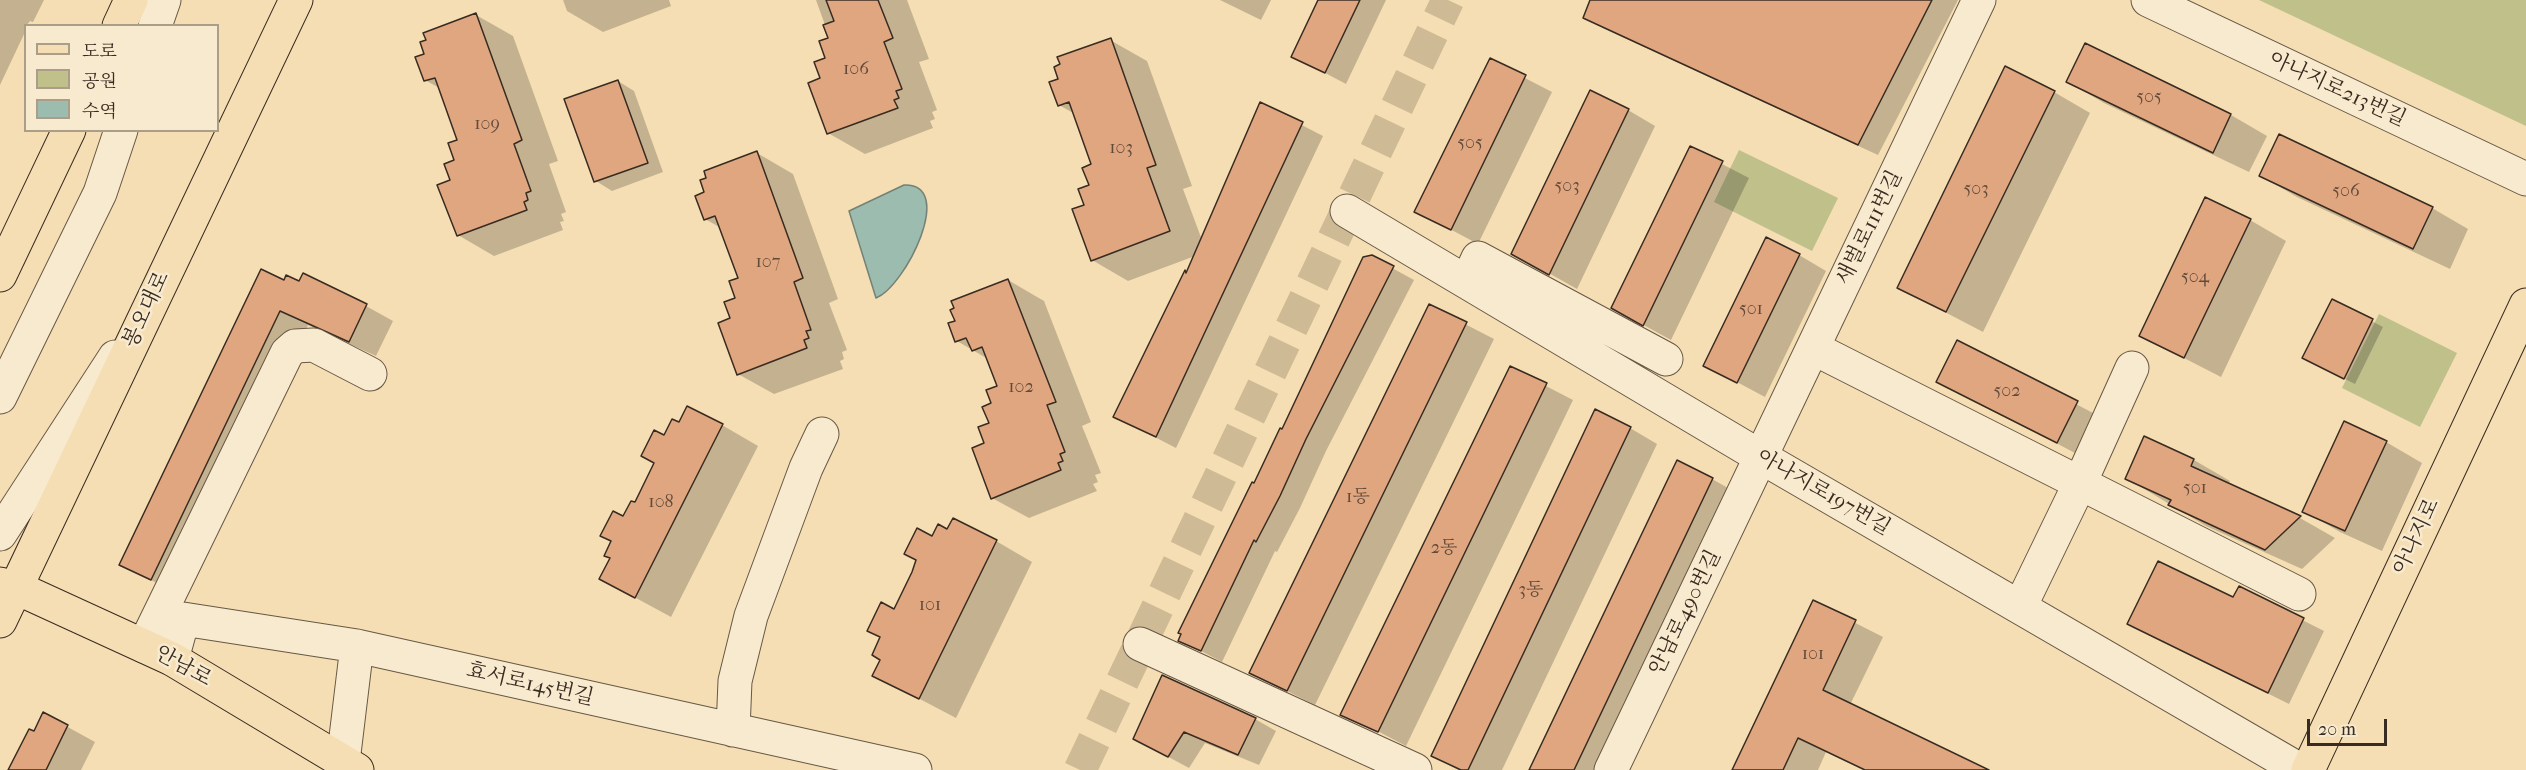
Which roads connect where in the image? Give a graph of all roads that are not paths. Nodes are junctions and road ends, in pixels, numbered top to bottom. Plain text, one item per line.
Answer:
1 (131, 0) edge
2 (164, 0) edge
3 (296, 0) edge
4 (1979, 0) edge
5 (2148, 0) edge
6 (120, 24) edge
7 (156, 24) edge
8 (68, 132) edge
9 (120, 132) edge
10 (2526, 179) edge
11 (1347, 211) dead end
12 (0, 275) edge
13 (1467, 282) junction
14 (151, 303) junction
15 (2526, 305) edge
16 (1813, 348) junction
17 (1666, 359) dead end
18 (2132, 368) dead end
19 (370, 374) dead end
20 (0, 397) edge
21 (822, 434) dead end
22 (1761, 457) junction
23 (2080, 483) junction
24 (0, 534) edge
25 (9, 586) edge
26 (2299, 594) dead end
27 (2020, 607) junction
28 (0, 621) edge
29 (1140, 644) dead end
30 (357, 646) junction
31 (158, 652) junction
32 (732, 730) junction
33 (347, 767) edge
34 (915, 770) edge
35 (1414, 770) edge
36 (1611, 770) edge
37 (2301, 770) edge
38 (2308, 770) edge

1 - 6 main road
2 - 7 street
3 - 14 main road, 봉오대로
4 - 16 street, 새벌로111번길
5 - 10 street, 아나지로213번길
8 - 12 main road
9 - 20 street
11 - 13 street, 아나지로197번길
13 - 17 street
13 - 22 street, 아나지로197번길
14 - 24 street
14 - 25 main road, 봉오대로
15 - 38 main road, 아나지로
16 - 22 street, 새벌로111번길
16 - 23 street
18 - 23 street
19 - 31 street
21 - 32 street
22 - 27 street, 아나지로197번길
22 - 36 street, 안남로490번길
23 - 26 street
23 - 27 street
25 - 28 main road, 봉오대로
25 - 31 main road, 안남로
27 - 37 street, 아나지로197번길
29 - 35 street
30 - 31 street, 효서로145번길
30 - 32 street, 효서로145번길
30 - 33 street
31 - 33 main road, 안남로
32 - 34 street, 효서로145번길

